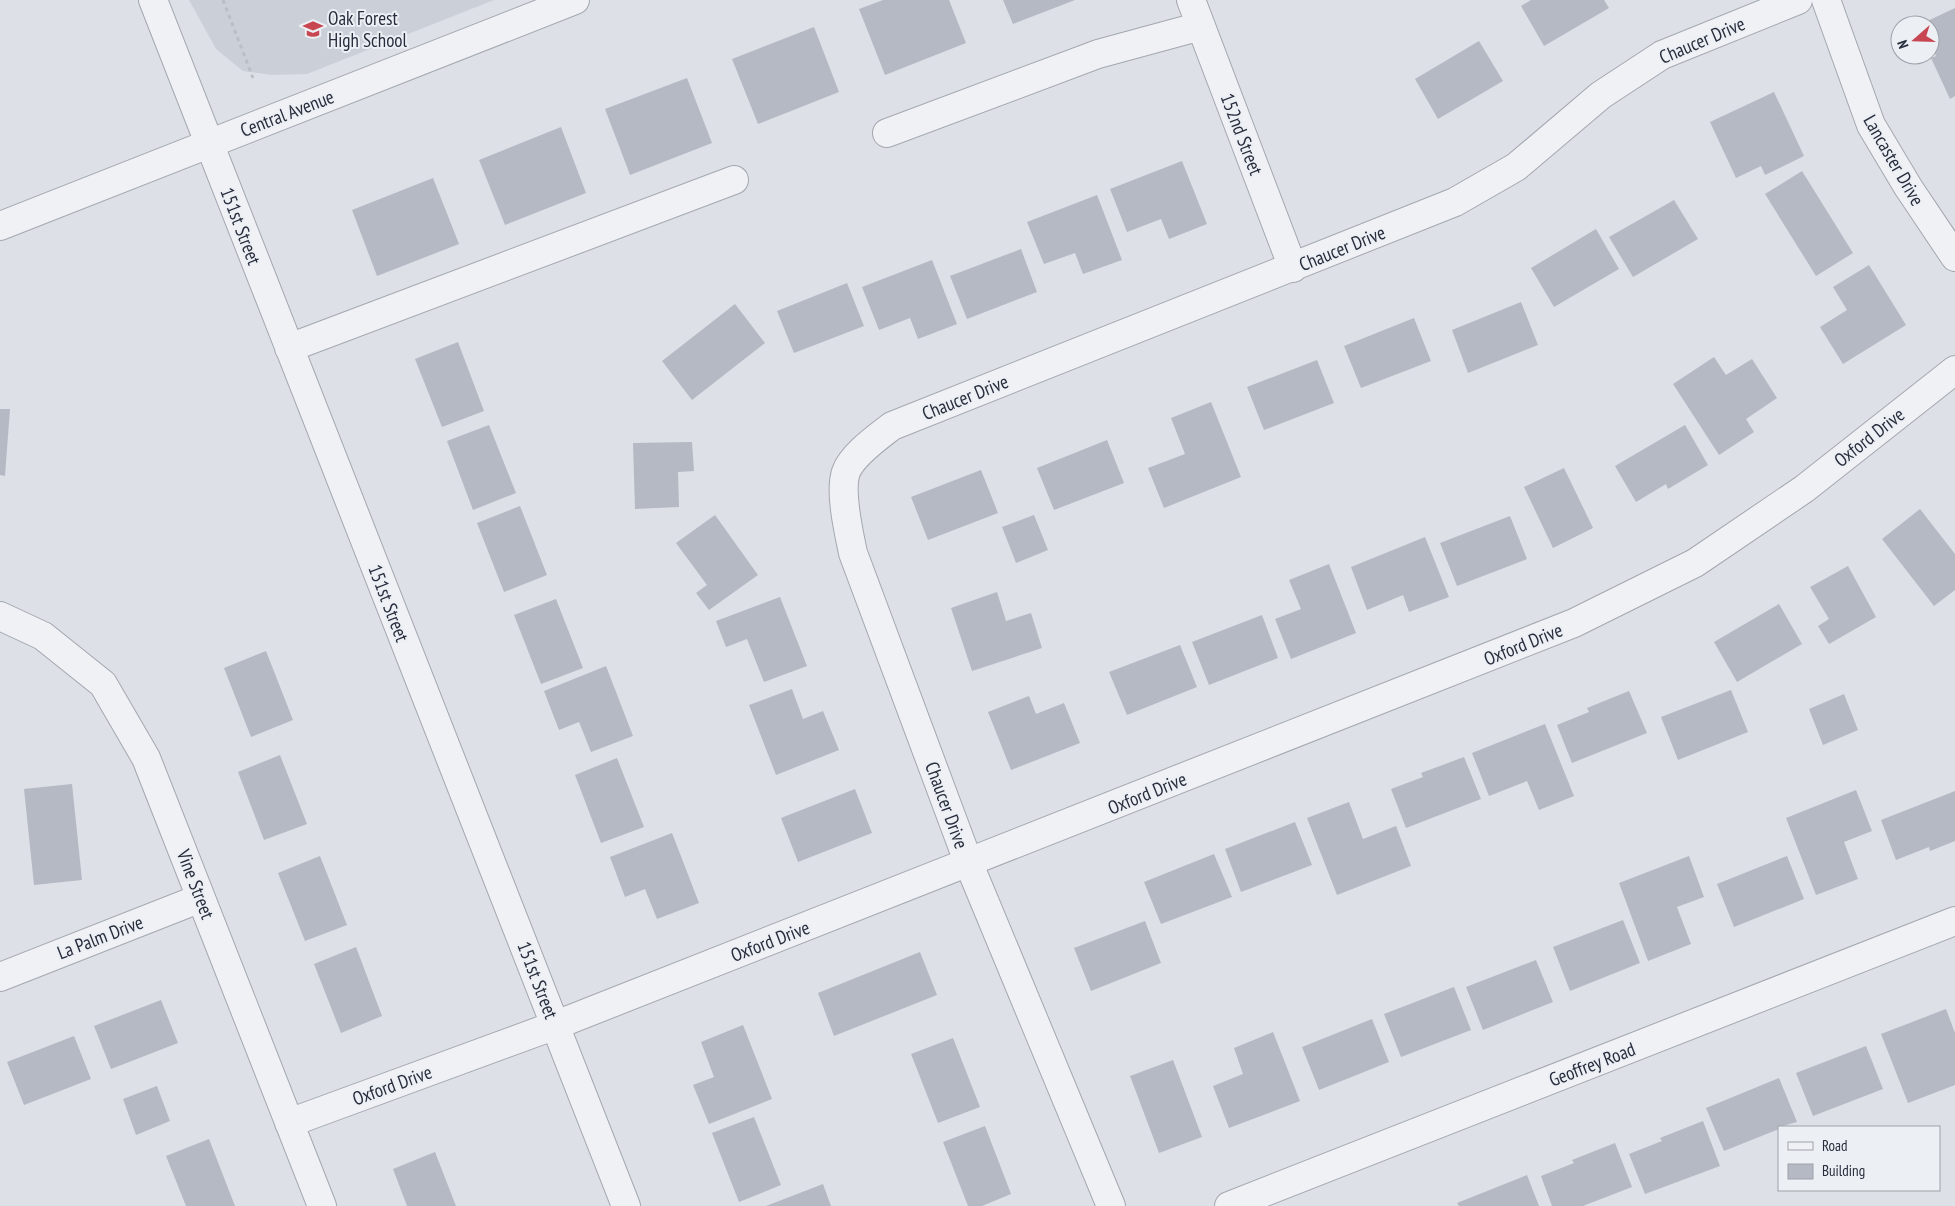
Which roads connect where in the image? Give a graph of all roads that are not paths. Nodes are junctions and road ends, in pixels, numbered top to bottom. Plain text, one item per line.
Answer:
1 (153, 0) edge
2 (575, 0) edge
3 (1190, 0) edge
4 (1798, 0) edge
5 (1826, 0) edge
6 (1201, 26) junction
7 (887, 133) dead end
8 (209, 144) junction
9 (734, 180) dead end
10 (0, 226) edge
11 (1955, 257) edge
12 (1293, 268) junction
13 (289, 348) junction
14 (1955, 370) edge
15 (0, 616) edge
16 (969, 864) junction
17 (201, 898) junction
18 (1955, 921) edge
19 (0, 977) edge
20 (556, 1025) junction
21 (289, 1123) junction
22 (322, 1206) edge
23 (626, 1206) edge
24 (1111, 1206) edge
25 (1229, 1206) edge

1 - 8 street, 151st Street
2 - 8 street, Central Avenue
3 - 6 street, 152nd Street
4 - 12 street, Chaucer Drive
5 - 11 street, Lancaster Drive
6 - 7 street
6 - 12 street, 152nd Street
8 - 10 street, Central Avenue
8 - 13 street, 151st Street
9 - 13 street
12 - 16 street, Chaucer Drive
13 - 20 street, 151st Street
14 - 16 street, Oxford Drive
15 - 17 street, Vine Street
16 - 20 street, Oxford Drive
16 - 24 street, Chaucer Drive
17 - 19 street, La Palm Drive
17 - 21 street, Vine Street
18 - 25 street, Geoffrey Road
20 - 21 street, Oxford Drive
20 - 23 street, 151st Street
21 - 22 street, Vine Street

